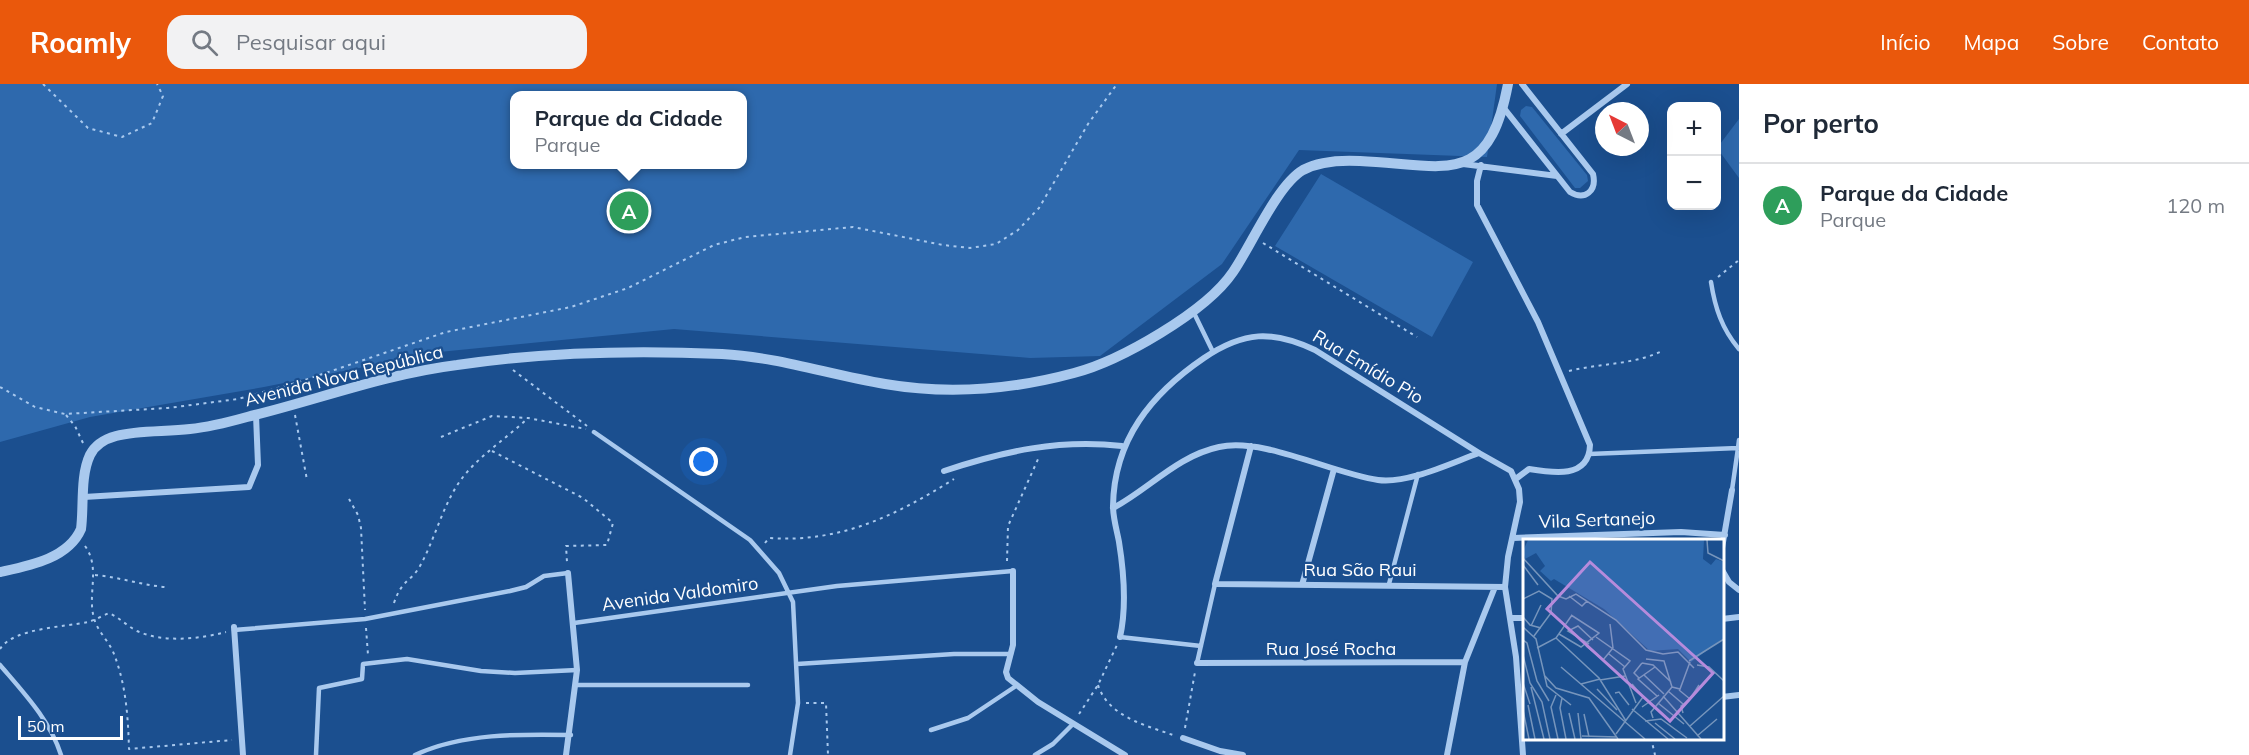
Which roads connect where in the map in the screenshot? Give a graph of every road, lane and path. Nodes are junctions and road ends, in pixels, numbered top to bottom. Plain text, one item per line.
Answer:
1 (43, 84) edge
2 (157, 84) edge
3 (1117, 84) edge
4 (1508, 84) edge
5 (1522, 84) edge
6 (1627, 84) edge
7 (1503, 107) junction
8 (1561, 134) junction
9 (1463, 164) junction
10 (1481, 165) junction
11 (1557, 176) junction
12 (1254, 238) junction
13 (1739, 260) edge
14 (1711, 282) joint
15 (1192, 309) junction
16 (1417, 337) dead end
17 (1739, 349) edge
18 (1662, 351) dead end
19 (1213, 352) junction
20 (500, 361) junction
21 (1561, 374) junction
22 (0, 387) edge
23 (293, 404) junction
24 (65, 414) junction
25 (256, 415) junction
26 (528, 417) junction
27 (594, 432) junction
28 (441, 437) dead end
29 (1739, 440) edge
30 (1042, 446) junction
31 (1122, 446) junction
32 (1251, 446) junction
33 (1738, 447) edge
34 (492, 451) junction
35 (1479, 453) junction
36 (1590, 454) junction
37 (88, 460) junction
38 (1334, 470) junction
39 (944, 471) dead end
40 (1418, 474) junction
41 (960, 476) dead end
42 (1517, 478) junction
43 (307, 480) dead end
44 (1732, 489) joint
45 (84, 497) junction
46 (349, 499) dead end
47 (1113, 508) junction
48 (1725, 535) junction
49 (78, 536) junction
50 (1513, 538) junction
51 (1724, 539) edge
52 (760, 550) junction
53 (6, 571) edge
54 (1010, 571) junction
55 (568, 573) junction
56 (1724, 573) edge
57 (94, 575) junction
58 (1215, 584) junction
59 (1389, 584) junction
60 (1302, 585) junction
61 (165, 587) dead end
62 (1495, 587) junction
63 (1504, 587) junction
64 (1739, 590) edge
65 (790, 592) junction
66 (391, 615) junction
67 (1511, 618) junction
68 (1523, 618) edge
69 (1739, 618) edge
70 (1724, 619) edge
71 (94, 620) junction
72 (365, 620) junction
73 (574, 623) junction
74 (234, 628) junction
75 (1120, 637) junction
76 (1201, 646) junction
77 (0, 649) edge
78 (1011, 654) junction
79 (1465, 662) junction
80 (368, 663) junction
81 (1197, 663) junction
82 (797, 664) junction
83 (0, 665) edge
84 (577, 670) junction
85 (1098, 684) junction
86 (576, 685) junction
87 (748, 685) dead end
88 (1016, 686) junction
89 (1739, 694) edge
90 (1724, 697) edge
91 (798, 703) junction
92 (1522, 707) edge
93 (1073, 724) junction
94 (931, 730) dead end
95 (571, 735) junction
96 (1183, 738) junction
97 (241, 739) junction
98 (1651, 740) edge
99 (142, 748) junction
100 (61, 755) edge
101 (143, 755) edge
102 (243, 755) edge
103 (316, 755) edge
104 (415, 755) edge
105 (566, 755) edge
106 (790, 755) edge
107 (828, 755) edge
108 (1035, 755) edge
109 (1125, 755) edge
110 (1243, 755) edge
111 (1447, 755) edge
112 (1523, 755) edge
113 (1655, 755) edge

1 - 2 path
3 - 24 path
4 - 7 street
5 - 8 street
6 - 8 street
7 - 9 street
7 - 11 street
8 - 11 street
9 - 10 street
9 - 12 street, Avenida Nova República
10 - 11 street
10 - 21 street
12 - 15 street, Avenida Nova República
12 - 16 path
13 - 14 path
14 - 17 lane
15 - 19 lane
15 - 20 street, Avenida Nova República
18 - 21 path
19 - 31 street, Rua Emídio Pio
19 - 35 street, Rua Emídio Pio
20 - 23 street, Avenida Nova República
20 - 27 path
21 - 36 street
22 - 24 path
23 - 25 street, Avenida Nova República
23 - 43 path
24 - 37 path
25 - 37 street, Avenida Nova República
25 - 45 street
26 - 27 path
26 - 28 path
26 - 34 path
27 - 52 lane
29 - 33 lane
30 - 31 street
30 - 39 street
30 - 54 path
31 - 47 street
32 - 38 street
32 - 47 street
32 - 58 street
33 - 36 lane
33 - 44 lane
34 - 55 path
34 - 66 path
35 - 40 street
35 - 42 street, Rua Emídio Pio
36 - 42 street
37 - 45 street
38 - 40 street
38 - 60 street
40 - 59 lane
41 - 52 path
42 - 50 street
44 - 48 street
45 - 49 street
46 - 72 path
47 - 75 street
48 - 50 street, Vila Sertanejo
48 - 51 street
49 - 53 street
49 - 57 path
50 - 63 street
52 - 65 lane
54 - 65 lane, Avenida Valdomiro
54 - 78 street
55 - 66 lane
55 - 73 street
56 - 64 street
57 - 61 path
57 - 71 path
58 - 60 street, Rua São Raui
58 - 76 lane
59 - 60 street, Rua São Raui
59 - 62 street, Rua São Raui
62 - 63 street, Rua São Raui
62 - 79 street
63 - 67 street
65 - 73 lane, Avenida Valdomiro
65 - 82 lane
66 - 72 lane
67 - 68 street
67 - 92 street
69 - 70 street
71 - 74 path
71 - 77 path
71 - 99 path
72 - 74 lane
72 - 80 path
73 - 84 street
74 - 97 street
75 - 76 lane
75 - 85 path
76 - 81 lane
78 - 82 lane
78 - 88 street
79 - 81 street, Rua José Rocha
79 - 111 street
80 - 84 lane
80 - 103 lane
81 - 96 path
82 - 91 lane
83 - 100 lane
84 - 86 street
85 - 93 path
85 - 96 path
86 - 87 lane
86 - 95 street
88 - 93 street
88 - 94 lane
89 - 90 street
91 - 106 lane
91 - 107 path
92 - 112 street
93 - 108 lane
93 - 109 street
95 - 104 lane
95 - 105 street
96 - 110 street
97 - 99 path
97 - 102 street
98 - 113 path
99 - 101 path

